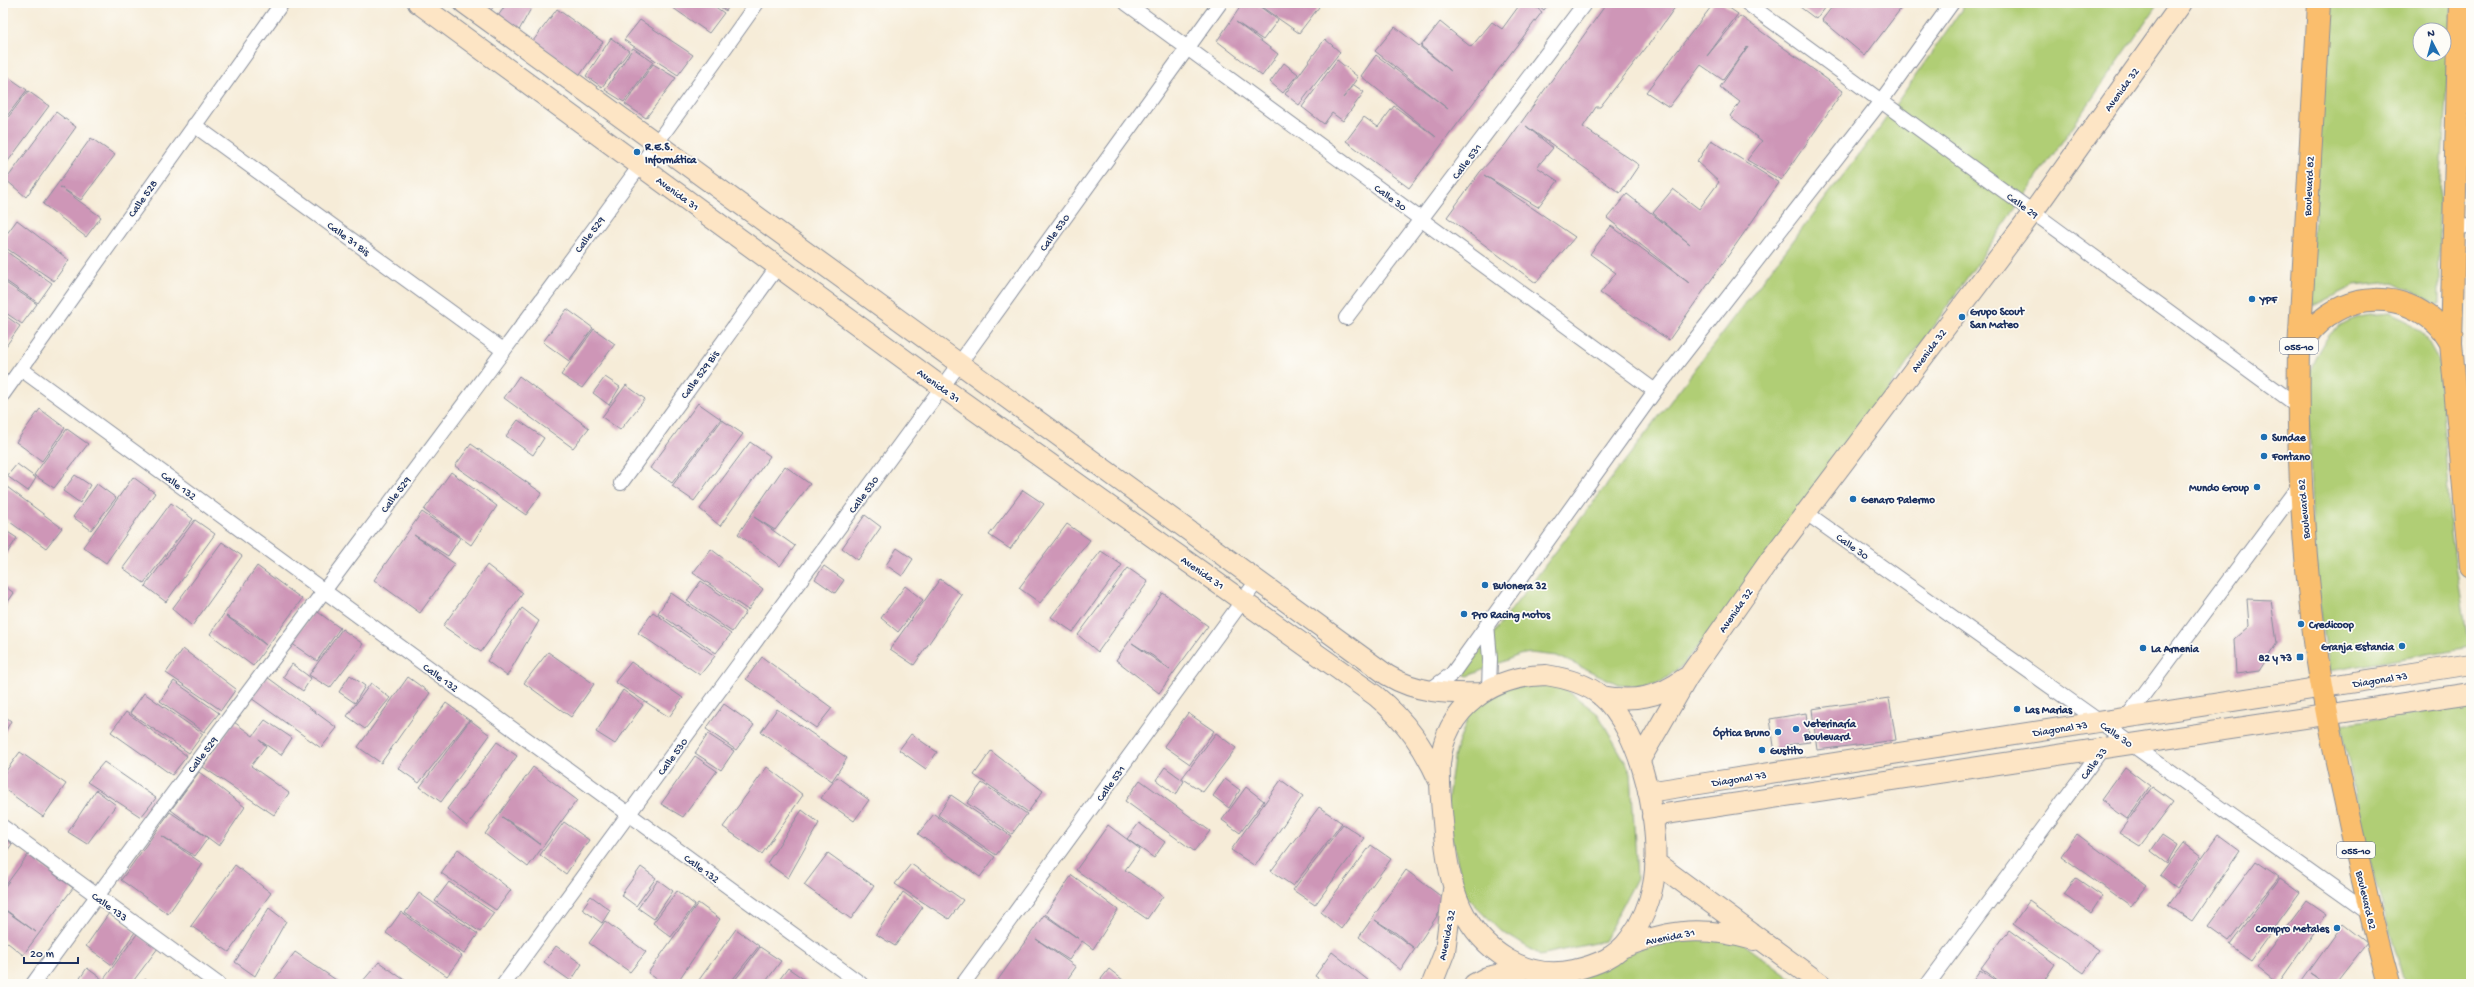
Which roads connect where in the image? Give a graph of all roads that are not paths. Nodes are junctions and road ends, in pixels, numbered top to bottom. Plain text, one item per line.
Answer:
1 (282, 3) edge
2 (418, 3) edge
3 (464, 3) edge
4 (757, 3) edge
5 (1126, 3) edge
6 (1220, 3) edge
7 (1585, 3) edge
8 (1748, 3) edge
9 (1952, 3) edge
10 (2182, 3) edge
11 (2319, 3) edge
12 (2460, 3) edge
13 (1187, 47) junction
14 (2464, 64) edge
15 (1881, 101) junction
16 (194, 125) junction
17 (657, 144) junction
18 (640, 165) junction
19 (2033, 212) junction
20 (1422, 220) junction
21 (2463, 227) edge
22 (778, 266) junction
23 (1346, 318) dead end
24 (2451, 342) junction
25 (503, 350) junction
26 (2299, 350) junction
27 (959, 364) junction
28 (22, 369) junction
29 (942, 387) junction
30 (1655, 391) junction
31 (3, 394) edge
32 (2298, 406) junction
33 (621, 483) dead end
34 (2301, 483) junction
35 (1805, 512) junction
36 (2469, 528) edge
37 (2471, 566) edge
38 (1257, 581) junction
39 (323, 591) junction
40 (1244, 601) junction
41 (1487, 624) junction
42 (2471, 664) edge
43 (1688, 676) junction
44 (2322, 688) junction
45 (1485, 691) junction
46 (1427, 692) junction
47 (2471, 694) edge
48 (1601, 696) junction
49 (2327, 714) junction
50 (2111, 730) junction
51 (2131, 744) junction
52 (1640, 760) junction
53 (1440, 783) junction
54 (1648, 792) junction
55 (629, 815) junction
56 (1652, 816) junction
57 (3, 827) edge
58 (1655, 862) junction
59 (1453, 884) junction
60 (96, 896) junction
61 (2370, 914) junction
62 (1764, 942) junction
63 (1624, 947) junction
64 (1524, 969) junction
65 (1545, 978) edge
66 (1486, 982) edge
67 (33, 984) edge
68 (218, 984) edge
69 (504, 984) edge
70 (861, 984) edge
71 (963, 984) edge
72 (1432, 984) edge
73 (1821, 984) edge
74 (1928, 984) edge
75 (2389, 984) edge

1 - 16 street, Calle 528
2 - 18 main road, Avenida 31
3 - 17 main road
4 - 17 street, Calle 529
5 - 13 street, Calle 30
6 - 13 street, Calle 530
7 - 20 street, Calle 531
8 - 15 street, Calle 29
9 - 15 street
10 - 19 main road, Avenida 32
11 - 26 highway, Boulevard 82 / 055-10
12 - 14 highway
13 - 20 street, Calle 30
13 - 27 street, Calle 530
14 - 21 highway
15 - 19 street, Calle 29
15 - 30 street
16 - 25 street, Calle 31 Bis
16 - 28 street, Calle 528
17 - 18 street, Calle 529
17 - 27 main road
18 - 22 main road, Avenida 31
18 - 25 street, Calle 529
19 - 32 street, Calle 29
19 - 35 main road, Avenida 32
20 - 23 street, Calle 531
20 - 30 street, Calle 30
21 - 24 highway
22 - 29 main road, Avenida 31
22 - 33 street, Calle 529 Bis
24 - 26 highway
24 - 36 highway
25 - 39 street, Calle 529
26 - 32 highway, Boulevard 82 / 055-10
27 - 29 street, Calle 530
27 - 38 main road
28 - 31 street, Calle 528
28 - 39 street, Calle 132
29 - 40 main road, Avenida 31
29 - 55 street, Calle 530
30 - 41 street
32 - 34 highway, Boulevard 82 / 055-10
34 - 44 highway, Boulevard 82 / 055-10
34 - 50 street, Calle 33
35 - 43 main road, Avenida 32
35 - 50 street, Calle 30
36 - 37 highway
38 - 40 street, Calle 531
38 - 46 main road
39 - 55 street, Calle 132
39 - 60 street, Calle 529
40 - 53 main road, Avenida 31
40 - 71 street, Calle 531
41 - 45 street
41 - 46 street
42 - 44 main road, Diagonal 73
43 - 48 main road, Avenida 32
43 - 52 main road, Avenida 32
44 - 49 highway, Boulevard 82 / 055-10
44 - 50 main road, Diagonal 73
45 - 46 main road
45 - 48 main road
45 - 53 main road
47 - 49 main road, Diagonal 73
48 - 52 main road
49 - 51 main road, Diagonal 73
49 - 61 highway, Boulevard 82 / 055-10
50 - 51 main road, Diagonal 73
50 - 54 main road, Diagonal 73
50 - 56 main road, Diagonal 73
50 - 74 street, Calle 33
51 - 61 street, Calle 30
52 - 54 main road
53 - 59 main road
54 - 56 main road
55 - 69 street, Calle 530
55 - 70 street, Calle 132
56 - 58 main road
57 - 60 street, Calle 133
58 - 62 main road, Avenida 31
58 - 63 main road
59 - 64 main road
59 - 72 main road, Avenida 32
60 - 67 street, Calle 529
60 - 68 street, Calle 133
61 - 75 highway, Boulevard 82 / 055-10
62 - 63 main road, Avenida 31
62 - 73 main road, Avenida 31
63 - 65 main road
64 - 65 main road
64 - 66 main road

